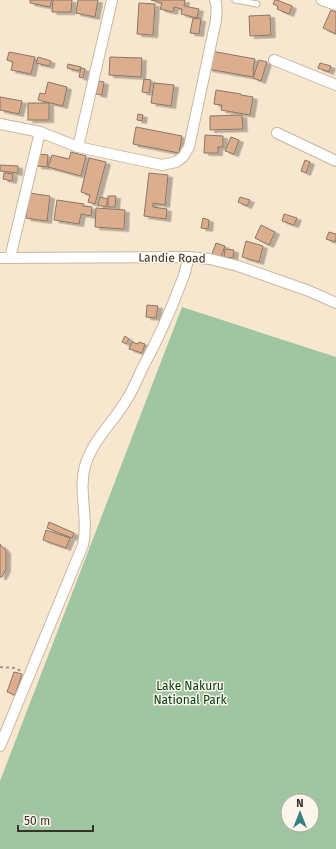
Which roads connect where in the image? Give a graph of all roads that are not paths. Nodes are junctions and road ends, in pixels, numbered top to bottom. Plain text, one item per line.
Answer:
1 (112, 0) edge
2 (235, 0) edge
3 (322, 0) edge
4 (218, 1) edge
5 (257, 4) dead end
6 (336, 5) edge
7 (274, 60) dead end
8 (336, 85) edge
9 (0, 124) edge
10 (40, 132) junction
11 (277, 133) dead end
12 (78, 147) junction
13 (336, 161) edge
14 (189, 257) junction
15 (5, 258) edge
16 (336, 303) edge
17 (0, 746) edge

1 - 12 street
2 - 5 lane
3 - 6 street
4 - 12 street
7 - 8 street
9 - 10 street
10 - 12 street
10 - 15 street
11 - 13 street
14 - 15 street, Landie Road
14 - 16 street, Landie Road
14 - 17 street

